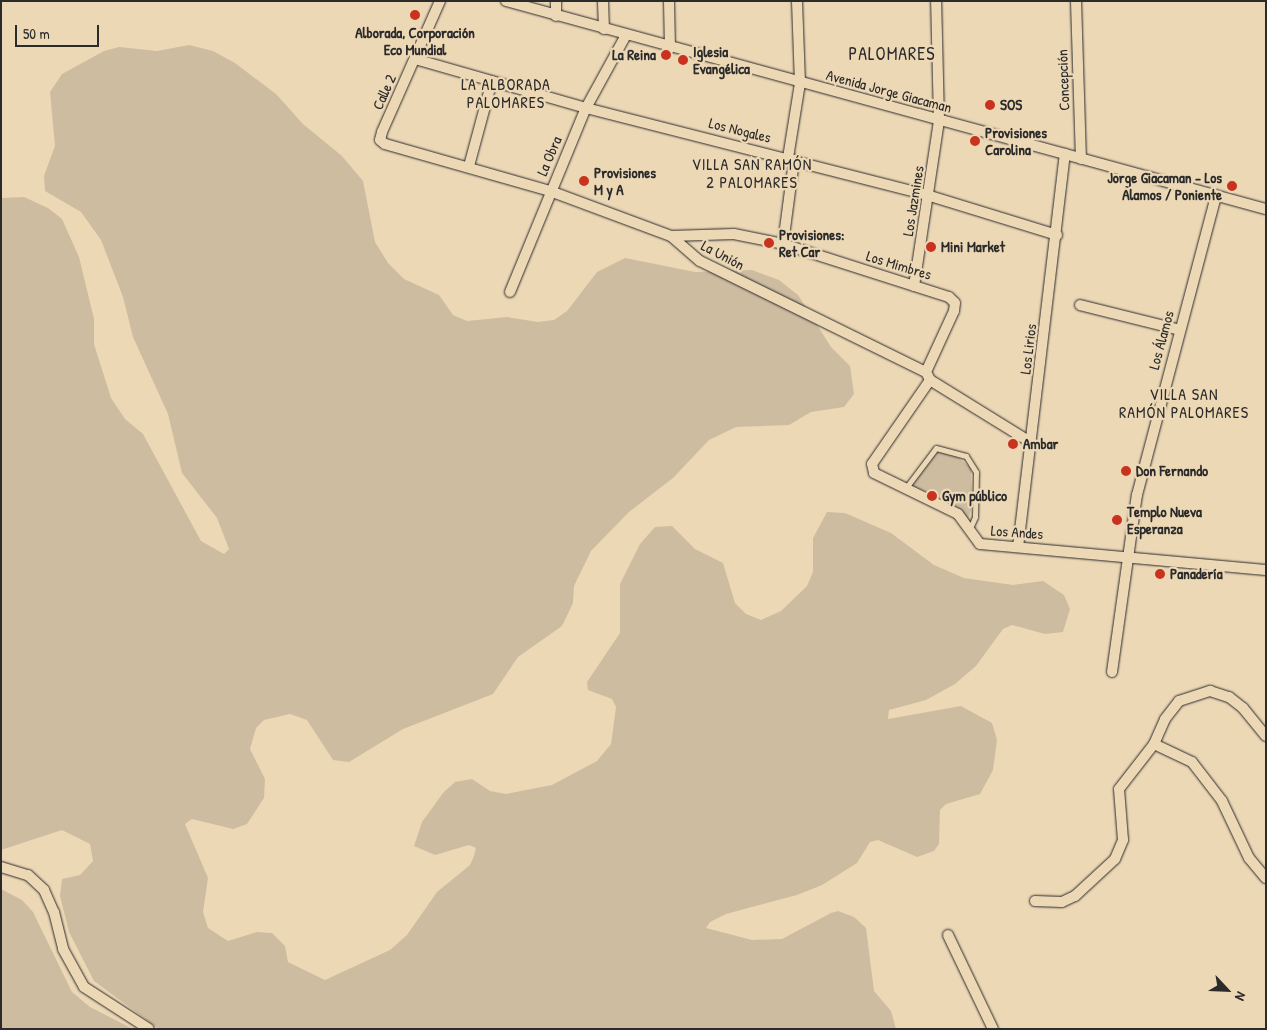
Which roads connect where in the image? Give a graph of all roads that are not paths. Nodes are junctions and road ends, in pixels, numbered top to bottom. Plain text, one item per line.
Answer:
1 (440, 1) edge
2 (506, 1) edge
3 (556, 1) edge
4 (604, 1) edge
5 (669, 1) edge
6 (797, 1) edge
7 (936, 1) edge
8 (1076, 1) edge
9 (556, 16) junction
10 (604, 29) junction
11 (626, 35) junction
12 (670, 48) junction
13 (415, 59) junction
14 (492, 81) junction
15 (800, 83) junction
16 (586, 108) junction
17 (939, 120) junction
18 (380, 140) joint
19 (1065, 154) junction
20 (1081, 158) junction
21 (791, 159) junction
22 (468, 166) junction
23 (550, 192) junction
24 (1216, 195) junction
25 (930, 196) junction
26 (1266, 208) edge
27 (1057, 235) junction
28 (671, 236) junction
29 (783, 244) junction
30 (914, 286) junction
31 (510, 292) dead end
32 (1080, 305) dead end
33 (1180, 330) junction
34 (928, 376) junction
35 (1032, 443) junction
36 (904, 490) junction
37 (968, 531) junction
38 (1018, 547) junction
39 (1128, 558) junction
40 (1266, 570) edge
41 (1112, 672) dead end
42 (1266, 736) edge
43 (1154, 744) junction
44 (1, 867) edge
45 (1266, 878) edge
46 (1035, 901) dead end
47 (948, 935) dead end
48 (149, 1029) edge
49 (993, 1029) edge

1 - 13 street, Calle 2
2 - 9 street, Avenida Jorge Giacaman
3 - 9 street
4 - 10 street
5 - 12 street
6 - 15 street
7 - 17 street, Los Jazmines
8 - 20 street, Concepción
9 - 10 street, Avenida Jorge Giacaman
10 - 11 street, Avenida Jorge Giacaman
11 - 12 street, Avenida Jorge Giacaman
11 - 16 street, La Obra
12 - 15 street, Avenida Jorge Giacaman
13 - 14 street, Los Nogales
13 - 18 street, Calle 2
14 - 16 street, Los Nogales
14 - 22 street
15 - 17 street, Avenida Jorge Giacaman
15 - 21 street
16 - 21 street, Los Nogales
16 - 23 street, La Obra
17 - 19 street, Avenida Jorge Giacaman
17 - 25 street, Los Jazmines
18 - 22 street, La Unión
19 - 20 street, Avenida Jorge Giacaman
19 - 27 street, Los Lirios
20 - 24 street, Avenida Jorge Giacaman
21 - 25 street, Los Nogales
21 - 29 street
22 - 23 street, La Unión
23 - 28 street, La Unión
23 - 31 street, La Obra
24 - 26 street, Avenida Jorge Giacaman
24 - 33 street, Los Álamos
25 - 27 street, Los Nogales
25 - 30 street, Los Jazmines
27 - 35 street, Los Lirios
28 - 29 street, Los Mimbres
28 - 34 street, La Unión
29 - 30 street, Los Mimbres
30 - 34 street, Los Mimbres
32 - 33 street
33 - 39 street, Los Álamos
34 - 35 street, La Unión
34 - 36 street, Los Andes
35 - 38 street, Los Lirios
36 - 37 street, Los Andes
36 - 37 lane
37 - 38 street, Los Andes
38 - 39 street, Los Andes
39 - 40 street, Los Andes
39 - 41 street, Los Álamos
42 - 43 street
43 - 45 street
43 - 46 street
44 - 48 street
47 - 49 street

